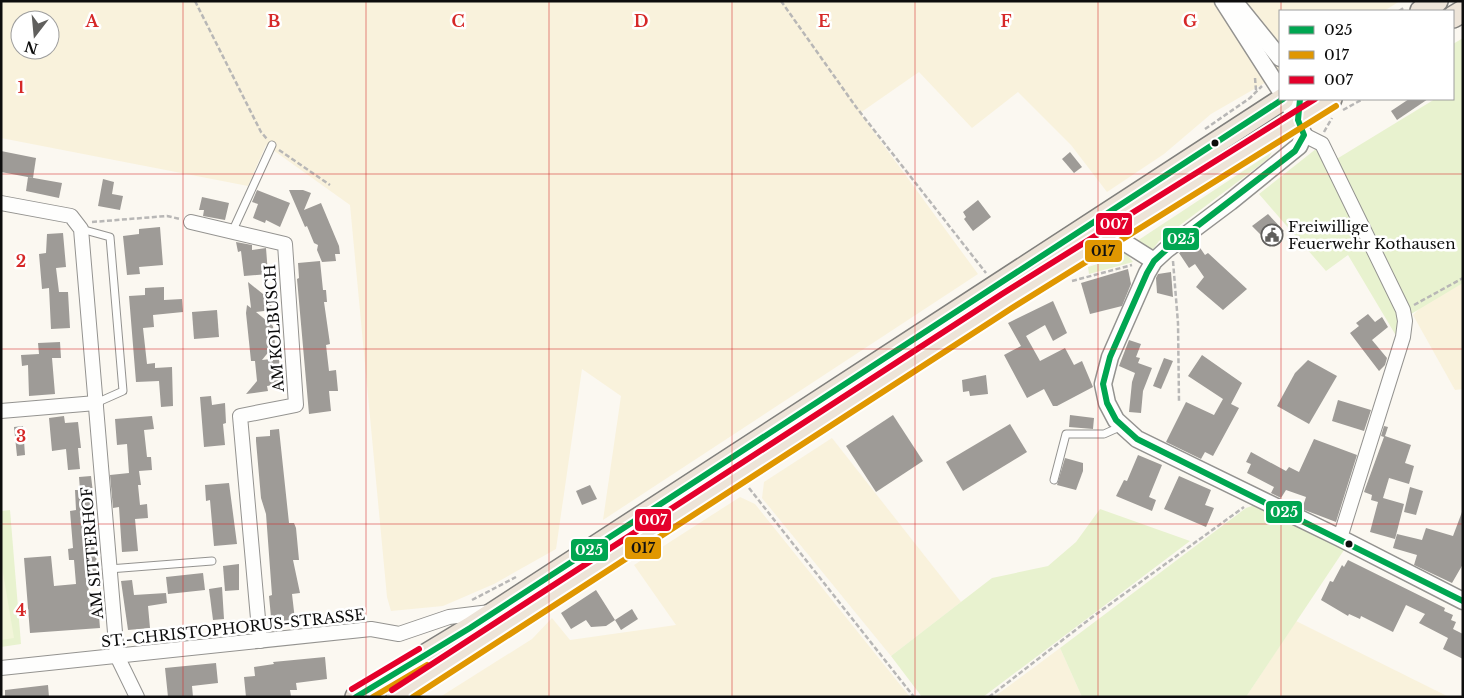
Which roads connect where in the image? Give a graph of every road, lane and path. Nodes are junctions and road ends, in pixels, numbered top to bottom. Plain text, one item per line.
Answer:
1 (195, 1) edge
2 (781, 1) edge
3 (1223, 1) edge
4 (1234, 1) edge
5 (1437, 1) edge
6 (1423, 10) edge
7 (1279, 57) edge
8 (1279, 88) edge
9 (1256, 90) dead end
10 (1250, 98) dead end
11 (1283, 100) edge
12 (1286, 100) edge
13 (1300, 100) edge
14 (1350, 100) edge
15 (1352, 105) dead end
16 (1332, 108) edge
17 (1307, 132) junction
18 (272, 145) junction
19 (330, 185) dead end
20 (1, 203) edge
21 (191, 222) joint
22 (79, 227) junction
23 (233, 230) junction
24 (1106, 238) junction
25 (1171, 246) junction
26 (1154, 261) junction
27 (989, 276) dead end
28 (1463, 278) edge
29 (1403, 310) junction
30 (1179, 402) dead end
31 (96, 403) junction
32 (1, 411) edge
33 (1122, 426) junction
34 (1054, 480) dead end
35 (747, 486) dead end
36 (1251, 494) junction
37 (1340, 538) junction
38 (212, 562) dead end
39 (109, 569) junction
40 (1463, 602) edge
41 (495, 612) junction
42 (260, 641) junction
43 (117, 656) junction
44 (1, 668) edge
45 (137, 697) edge
46 (356, 697) edge
47 (397, 697) edge
48 (914, 697) edge
49 (989, 697) edge

1 - 18 path
2 - 27 path
3 - 8 street
4 - 7 street
5 - 6 main road
9 - 10 path
11 - 41 main road
12 - 17 street
13 - 17 street
14 - 15 path
16 - 17 main road
16 - 17 path
17 - 24 main road
17 - 25 street
17 - 29 street
18 - 19 path
18 - 23 lane
20 - 22 street
21 - 22 path
21 - 23 street, AM KOLBUSCH
22 - 31 street, AM SITTERHOF
22 - 31 lane
23 - 42 street, AM KOLBUSCH
24 - 26 street
24 - 47 main road
25 - 26 street
25 - 30 path
26 - 33 street
28 - 29 path
29 - 37 street
31 - 32 street
31 - 39 street, AM SITTERHOF
33 - 34 lane
33 - 36 street
35 - 48 path
36 - 37 street
36 - 49 path
37 - 40 street
38 - 39 lane
39 - 43 street, AM SITTERHOF
41 - 42 street, ST.-CHRISTOPHORUS-STRASSE
41 - 46 main road
42 - 43 street, ST.-CHRISTOPHORUS-STRASSE
43 - 44 street, ST.-CHRISTOPHORUS-STRASSE
43 - 45 street, AM SITTERHOF

